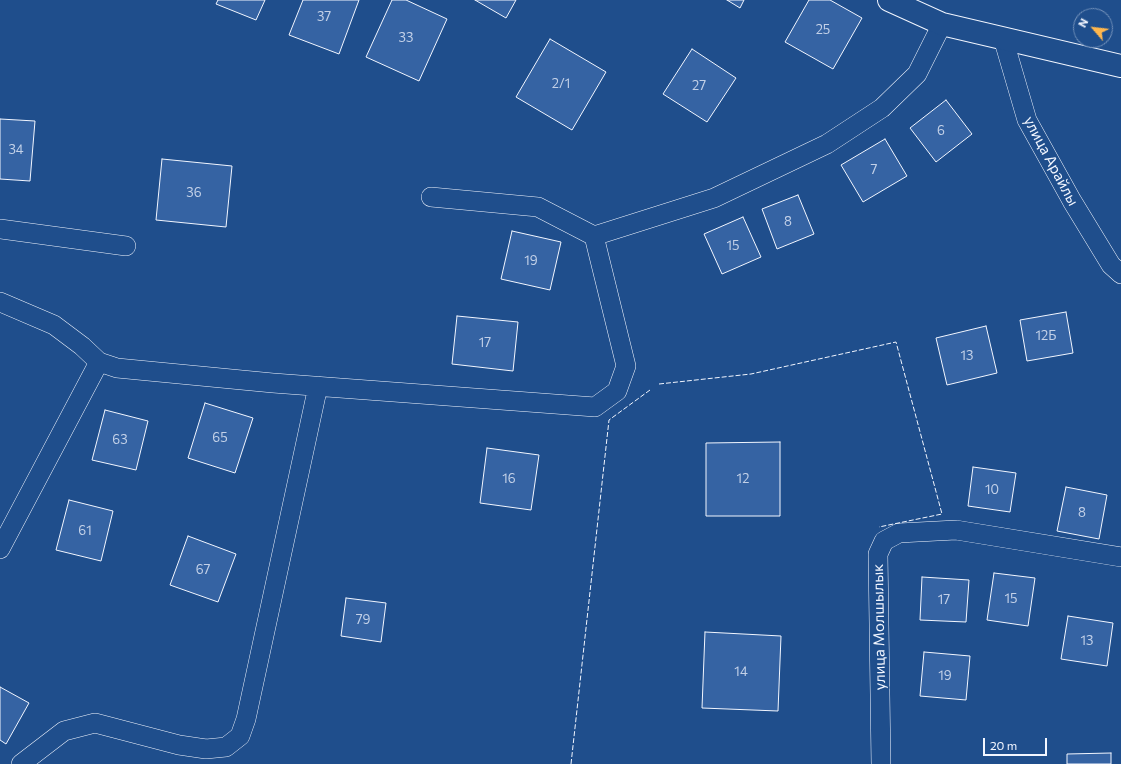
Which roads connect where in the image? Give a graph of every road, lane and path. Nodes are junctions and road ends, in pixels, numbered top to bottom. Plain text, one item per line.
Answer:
1 (889, 0) edge
2 (942, 24) junction
3 (1003, 38) junction
4 (1121, 66) edge
5 (431, 198) dead end
6 (0, 229) edge
7 (594, 236) junction
8 (126, 246) dead end
9 (1121, 274) edge
10 (0, 302) edge
11 (99, 362) junction
12 (318, 386) junction
13 (0, 549) edge
14 (1121, 557) edge
15 (21, 764) edge
16 (881, 764) edge

1 - 2 street
2 - 3 street
2 - 7 street
3 - 4 street
3 - 9 street, улица Арайлы
5 - 7 street
6 - 8 street
7 - 12 street
10 - 11 street
11 - 12 street
11 - 13 street
12 - 15 street
14 - 16 street, улица Молшылык

